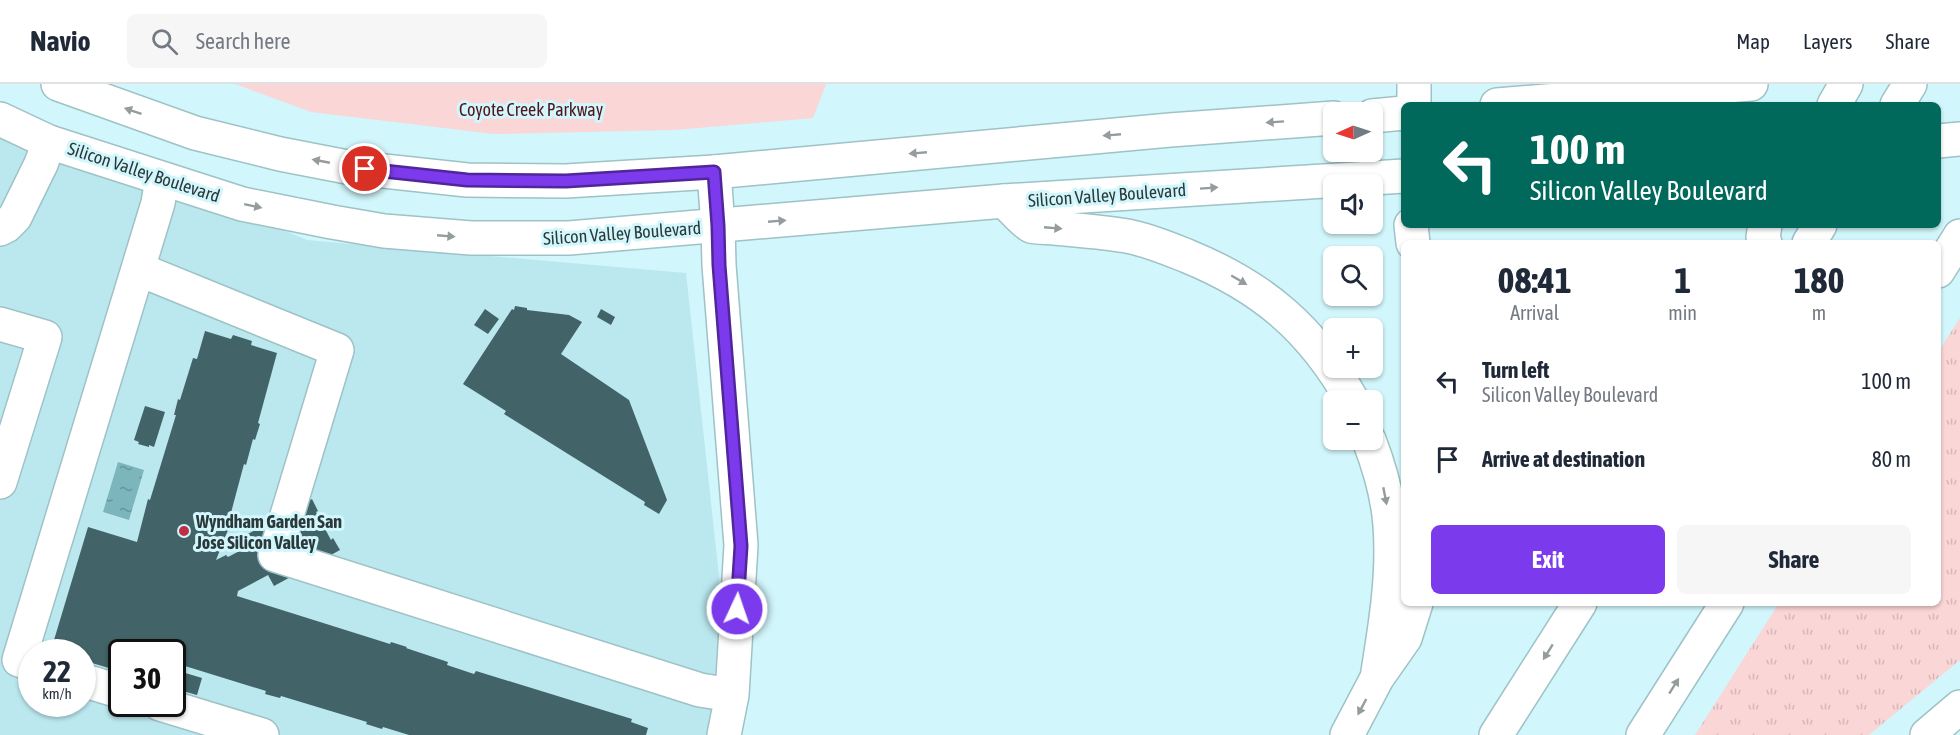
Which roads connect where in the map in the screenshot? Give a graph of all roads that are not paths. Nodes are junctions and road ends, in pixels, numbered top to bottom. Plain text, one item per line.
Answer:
1 (58, 84) edge
2 (1414, 84) edge
3 (1751, 84) edge
4 (1846, 84) edge
5 (1910, 84) edge
6 (1414, 102) edge
7 (1533, 102) edge
8 (1836, 102) edge
9 (1899, 102) edge
10 (1401, 113) edge
11 (1383, 115) edge
12 (0, 119) edge
13 (1323, 119) edge
14 (1960, 139) edge
15 (1941, 141) edge
16 (49, 142) junction
17 (714, 172) junction
18 (1401, 176) edge
19 (162, 179) junction
20 (1004, 201) junction
21 (718, 226) junction
22 (0, 229) edge
23 (1960, 236) edge
24 (1941, 266) edge
25 (138, 269) junction
26 (0, 324) edge
27 (1345, 390) edge
28 (1372, 450) edge
29 (0, 482) edge
30 (1415, 606) edge
31 (1578, 606) edge
32 (1725, 606) edge
33 (25, 639) edge
34 (1377, 678) junction
35 (732, 695) junction
36 (1960, 707) edge
37 (186, 712) edge
38 (262, 735) edge
39 (724, 735) edge
40 (1347, 735) edge
41 (1496, 735) edge
42 (1643, 735) edge
43 (1926, 735) edge

17 -> 1 main road
2 - 6 main road
3 - 7 main road
4 - 8 main road
5 - 9 main road
10 - 11 main road
12 - 16 main road, Silicon Valley Boulevard
13 -> 17 main road
14 - 15 main road
16 - 19 main road, Silicon Valley Boulevard
16 - 22 main road
17 - 21 main road
20 -> 18 main road, Silicon Valley Boulevard
19 -> 21 main road, Silicon Valley Boulevard
19 - 25 main road
21 -> 20 main road, Silicon Valley Boulevard
20 -> 27 main road
21 - 35 main road
23 - 24 main road
25 - 33 main road
25 - 35 main road
26 - 29 main road
28 -> 34 main road
30 - 34 main road
31 -> 41 main road
42 -> 32 main road
34 -> 40 main road
35 - 39 main road
36 - 43 main road
37 - 38 main road

